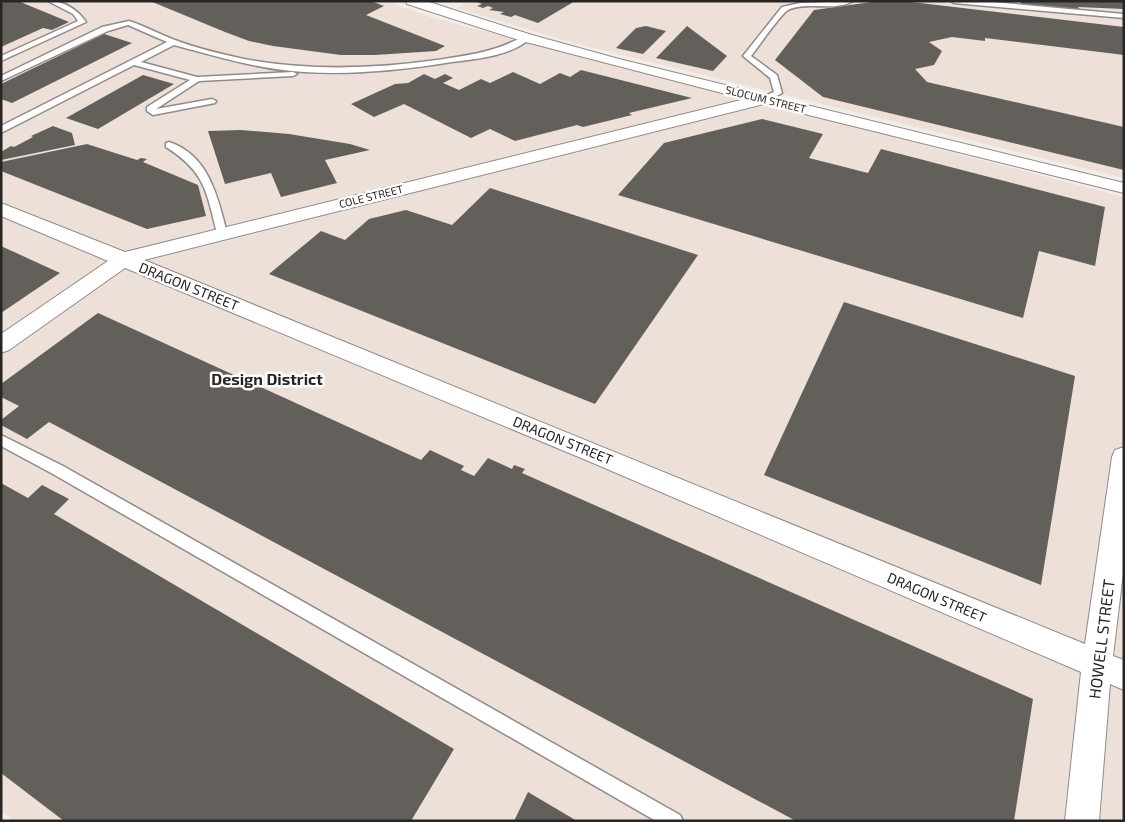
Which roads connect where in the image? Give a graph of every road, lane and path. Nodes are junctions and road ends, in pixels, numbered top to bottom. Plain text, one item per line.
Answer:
1 (51, 1) edge
2 (412, 1) edge
3 (850, 1) edge
4 (954, 1) edge
5 (435, 4) edge
6 (1124, 16) edge
7 (527, 38) junction
8 (173, 42) junction
9 (1, 59) edge
10 (133, 62) junction
11 (362, 70) junction
12 (1, 79) edge
13 (197, 79) junction
14 (765, 99) junction
15 (212, 101) dead end
16 (1, 130) edge
17 (170, 145) dead end
18 (1124, 188) edge
19 (1, 209) edge
20 (222, 233) junction
21 (124, 259) junction
22 (1, 345) edge
23 (1, 440) edge
24 (1124, 457) edge
25 (1097, 664) junction
26 (1124, 675) edge
27 (674, 821) edge
28 (1082, 821) edge

1 - 9 lane
2 - 5 street, SLOCUM STREET
3 - 14 lane
4 - 6 lane
5 - 7 street, SLOCUM STREET
7 - 11 lane
7 - 14 street, SLOCUM STREET
8 - 10 lane
8 - 11 lane
8 - 12 lane
10 - 13 lane
10 - 16 lane
11 - 13 lane
13 - 15 lane
14 - 18 street, SLOCUM STREET
14 - 20 street, COLE STREET
17 - 20 lane
19 - 21 street, DRAGON STREET
20 - 21 street, COLE STREET
21 - 22 street, COLE STREET
21 - 25 street, DRAGON STREET
23 - 27 lane
24 - 25 street, HOWELL STREET
25 - 26 street, DRAGON STREET
25 - 28 street, HOWELL STREET

